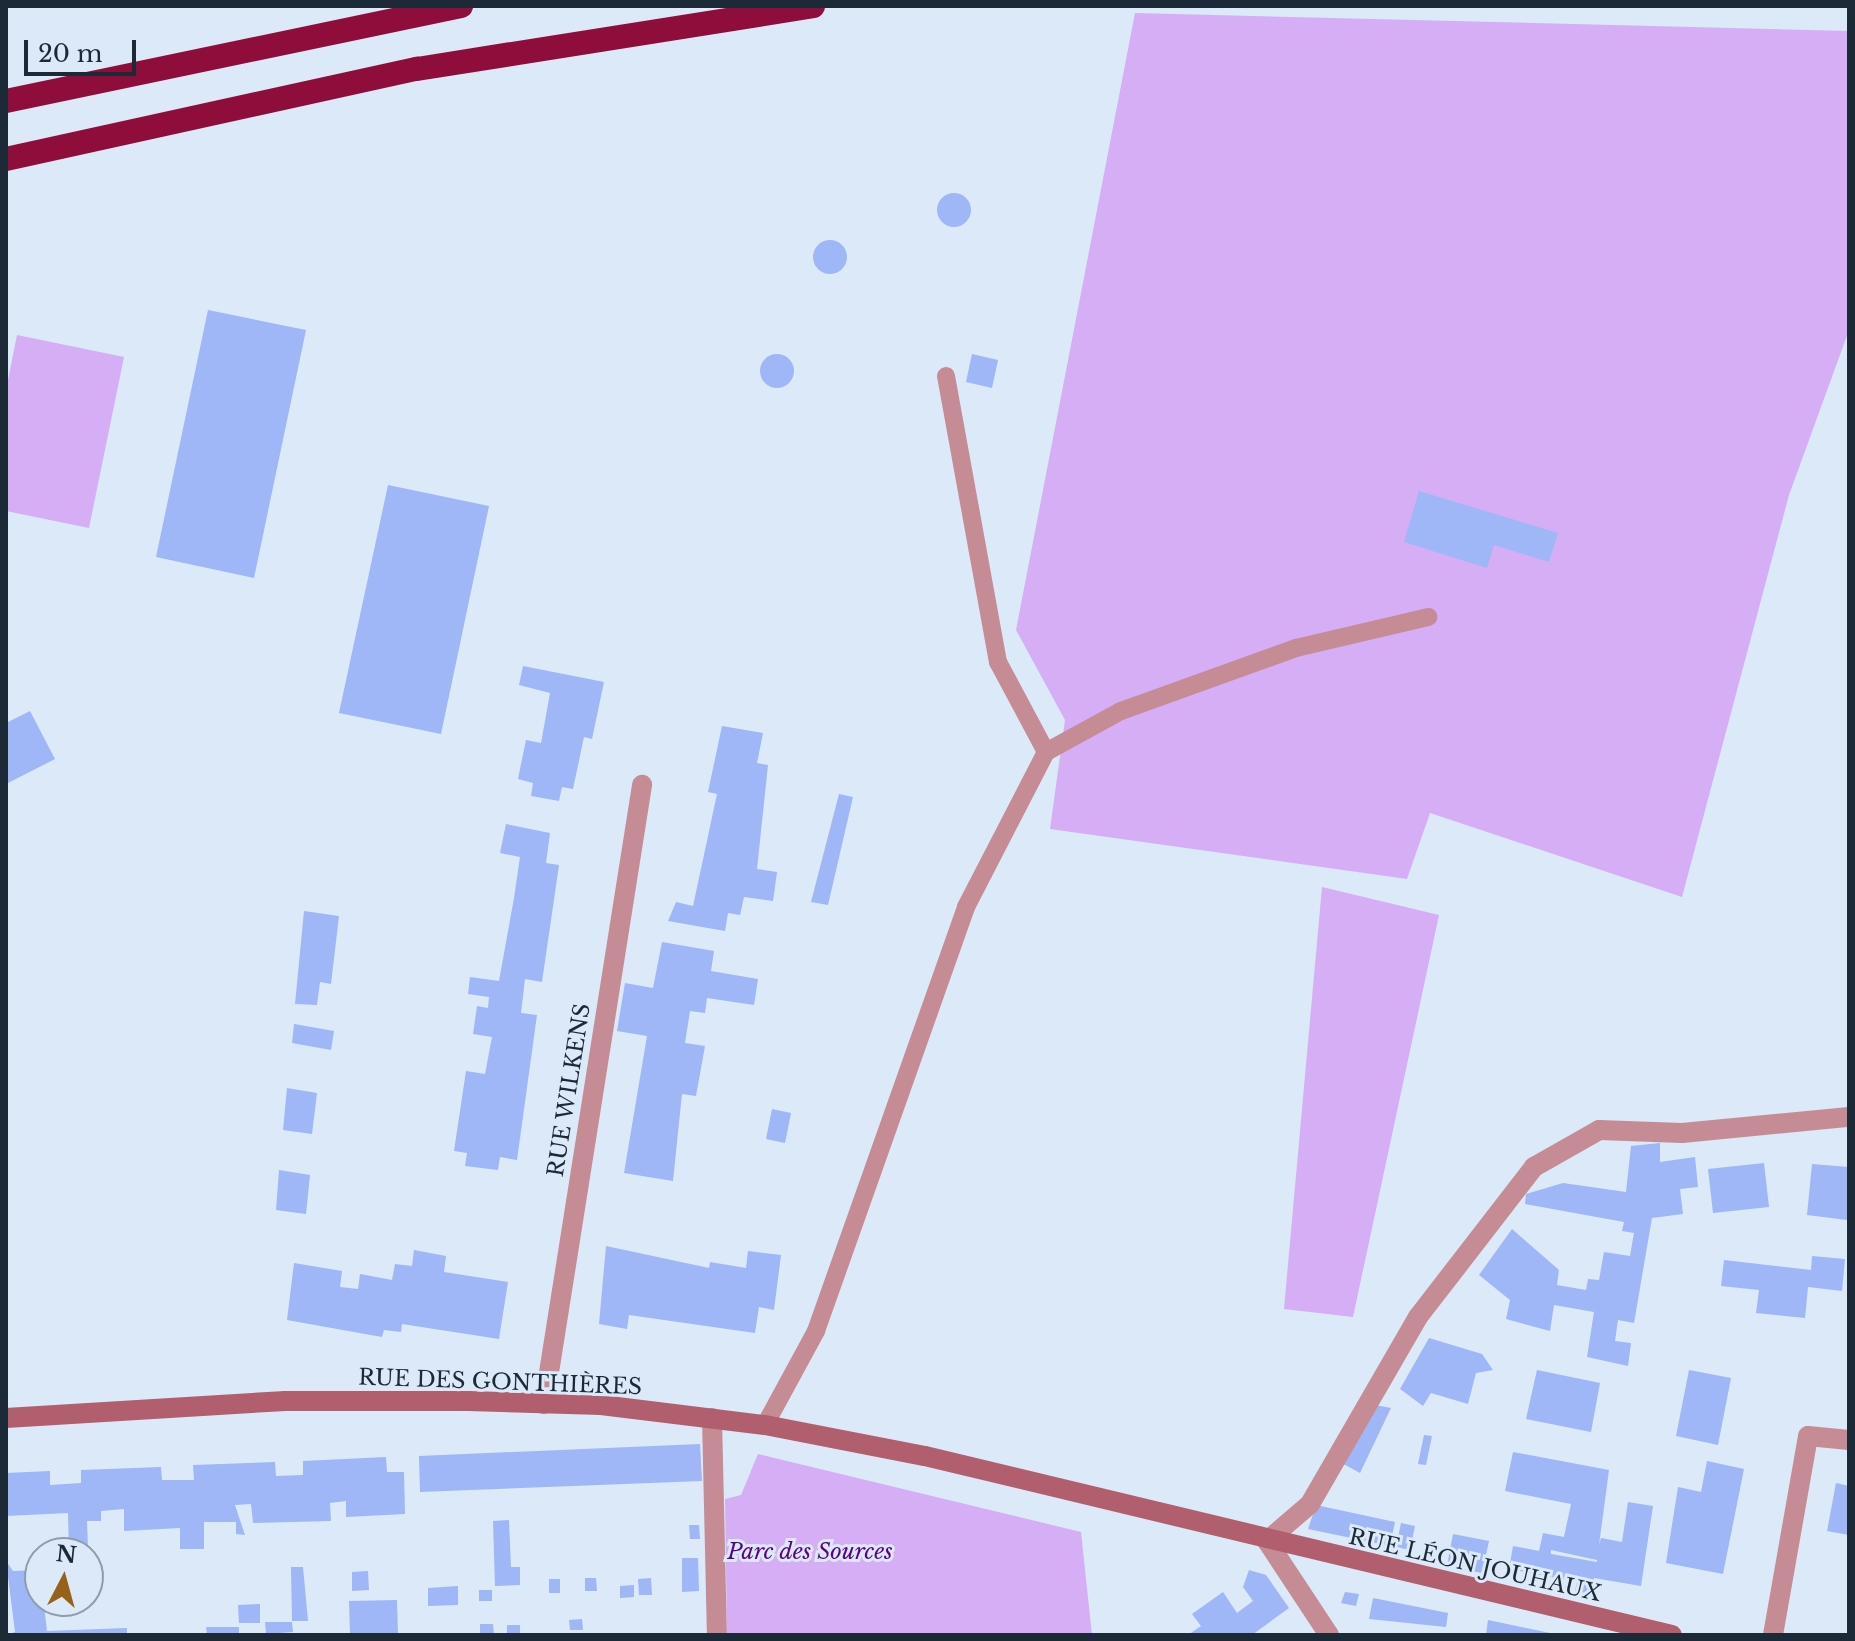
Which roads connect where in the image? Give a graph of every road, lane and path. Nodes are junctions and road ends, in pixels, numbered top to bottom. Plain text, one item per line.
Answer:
1 (461, 6) edge
2 (813, 6) edge
3 (6, 101) edge
4 (6, 159) edge
5 (946, 376) dead end
6 (1428, 617) dead end
7 (1046, 752) junction
8 (642, 785) dead end
9 (1849, 1117) edge
10 (544, 1404) junction
11 (6, 1418) edge
12 (712, 1418) junction
13 (765, 1425) junction
14 (1849, 1440) edge
15 (1267, 1541) junction
16 (717, 1635) edge
17 (1329, 1635) edge
18 (1672, 1635) edge
19 (1773, 1635) edge

1 - 3 highway
2 - 4 highway
5 - 7 lane
6 - 7 lane
7 - 13 lane
8 - 10 street, RUE WILKENS
9 - 15 street
10 - 11 street, RUE DES GONTHIÈRES
10 - 12 street, RUE DES GONTHIÈRES
12 - 13 street, RUE DES GONTHIÈRES
12 - 16 street
13 - 15 street, RUE DES GONTHIÈRES
14 - 19 street
15 - 17 street
15 - 18 street, RUE LÉON JOUHAUX

